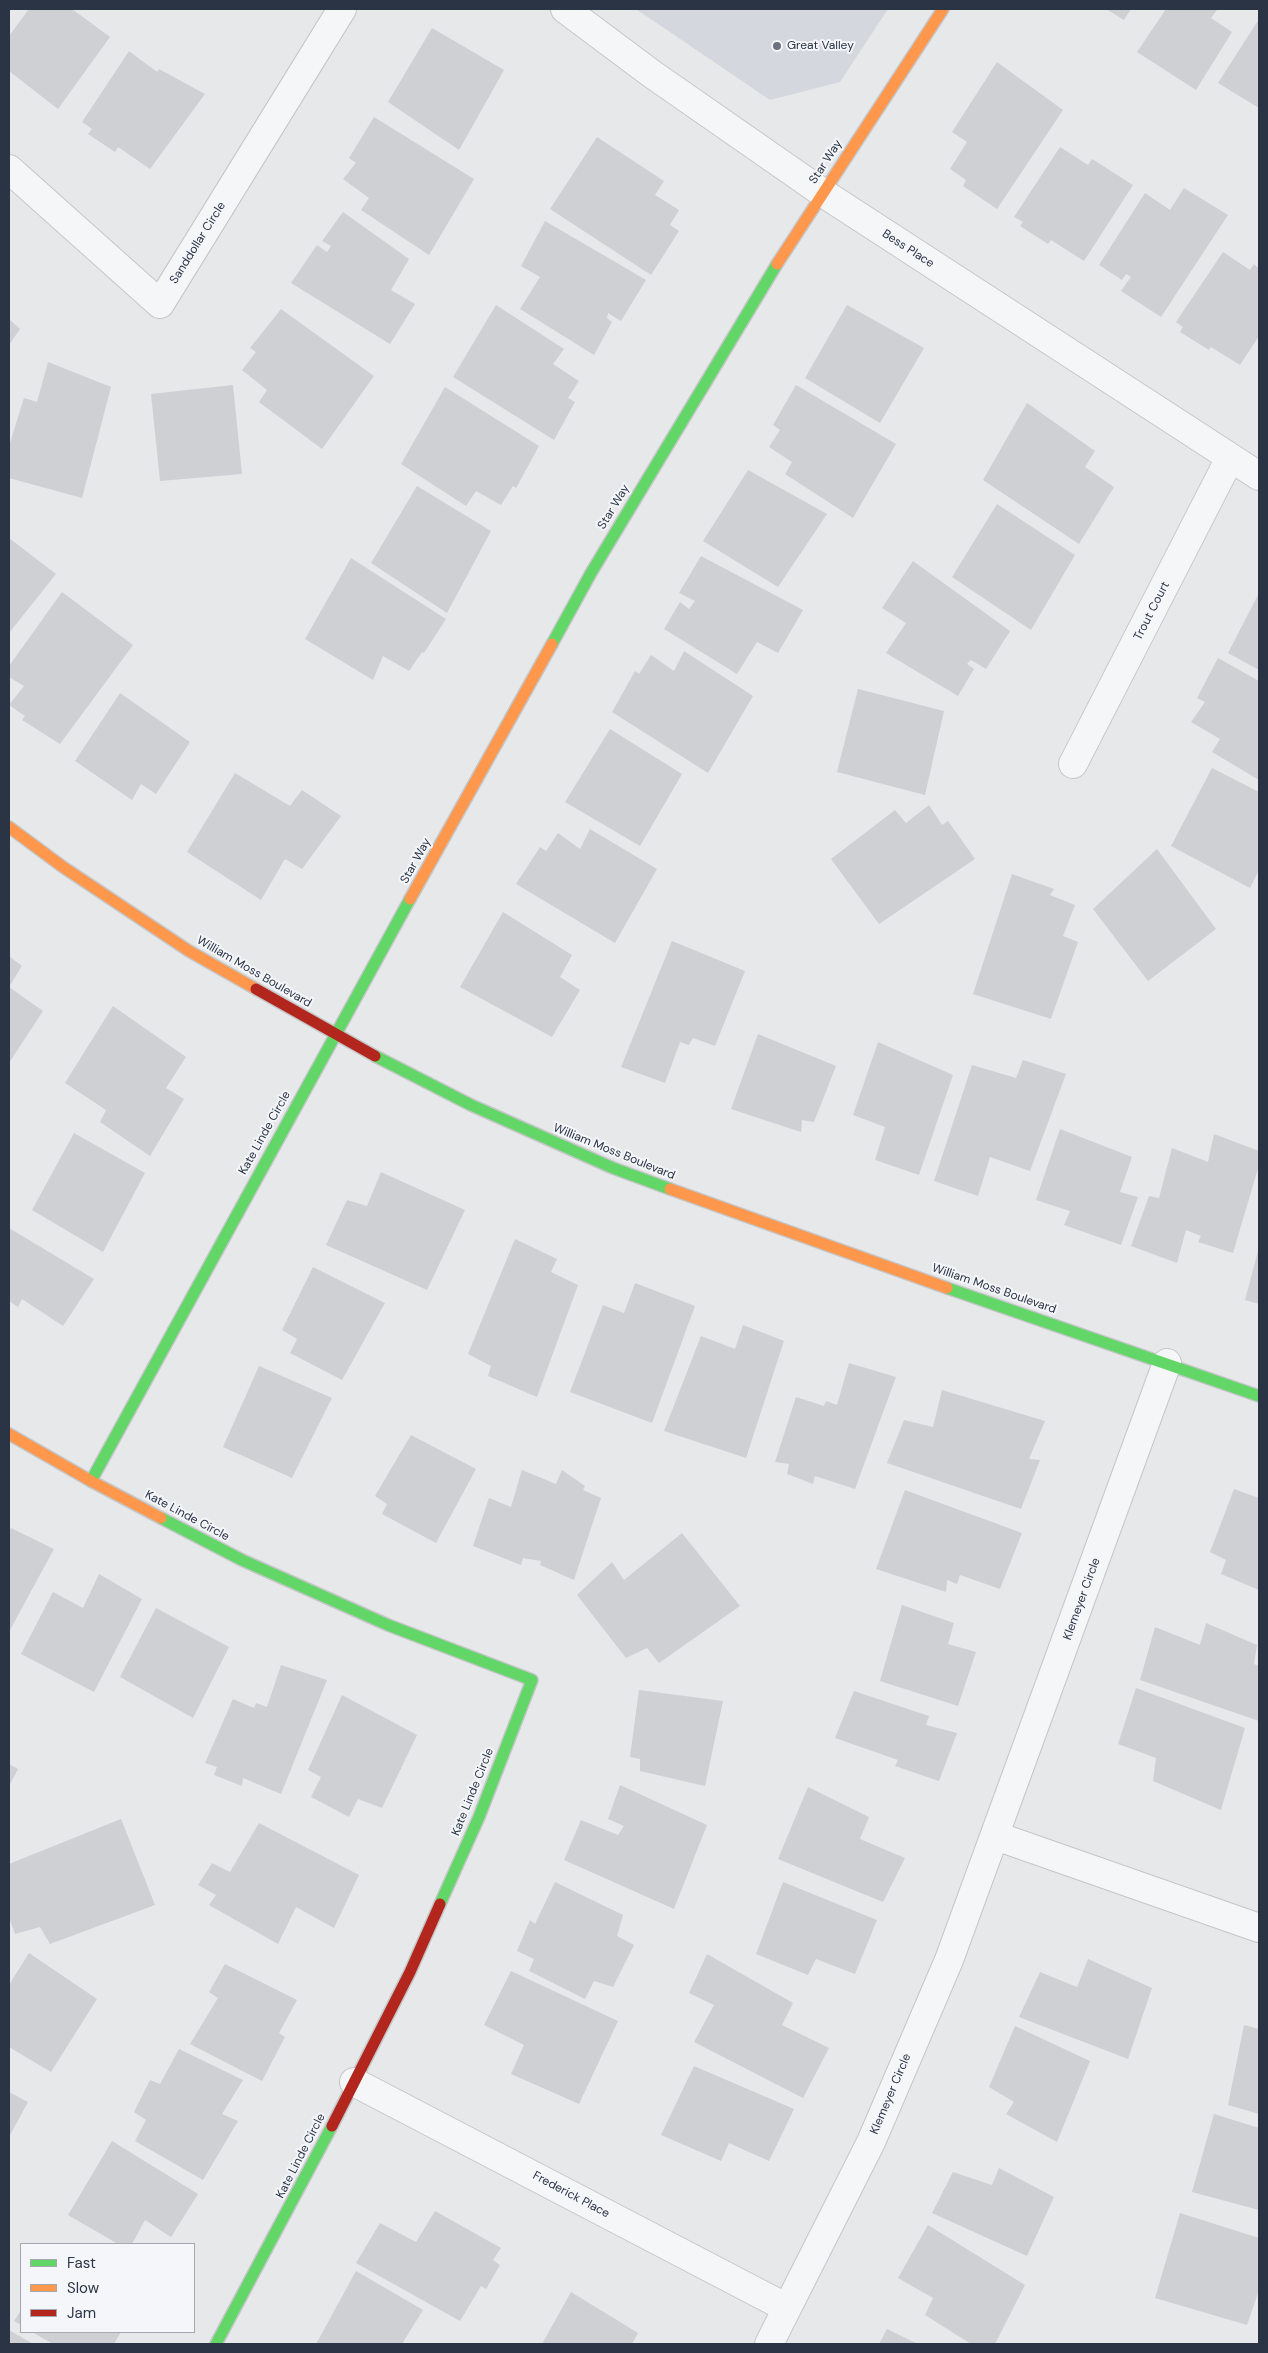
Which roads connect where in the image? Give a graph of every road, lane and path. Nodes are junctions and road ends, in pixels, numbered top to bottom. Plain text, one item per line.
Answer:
1 (342, 9) edge
2 (565, 9) edge
3 (943, 9) edge
4 (9, 168) edge
5 (822, 193) junction
6 (1230, 458) junction
7 (1259, 476) edge
8 (1073, 764) dead end
9 (9, 827) edge
10 (334, 1035) junction
11 (1167, 1363) junction
12 (1259, 1396) edge
13 (9, 1434) edge
14 (91, 1481) junction
15 (996, 1836) junction
16 (1259, 1928) edge
17 (354, 2082) junction
18 (787, 2308) junction
19 (216, 2344) edge
20 (768, 2344) edge

1 - 4 street, Sanddollar Circle
2 - 5 street, Bess Place
3 - 5 street, Star Way
5 - 6 street, Bess Place
5 - 10 street, Star Way
6 - 7 street, Bess Place
6 - 8 street, Trout Court
9 - 10 street, William Moss Boulevard
10 - 11 street, William Moss Boulevard
10 - 14 street, Kate Linde Circle
11 - 12 street, William Moss Boulevard
11 - 15 street, Klemeyer Circle
13 - 14 street, Kate Linde Circle
14 - 17 street, Kate Linde Circle
15 - 16 street
15 - 18 street, Klemeyer Circle
17 - 18 street, Frederick Place
17 - 19 street, Kate Linde Circle
18 - 20 street, Klemeyer Circle

